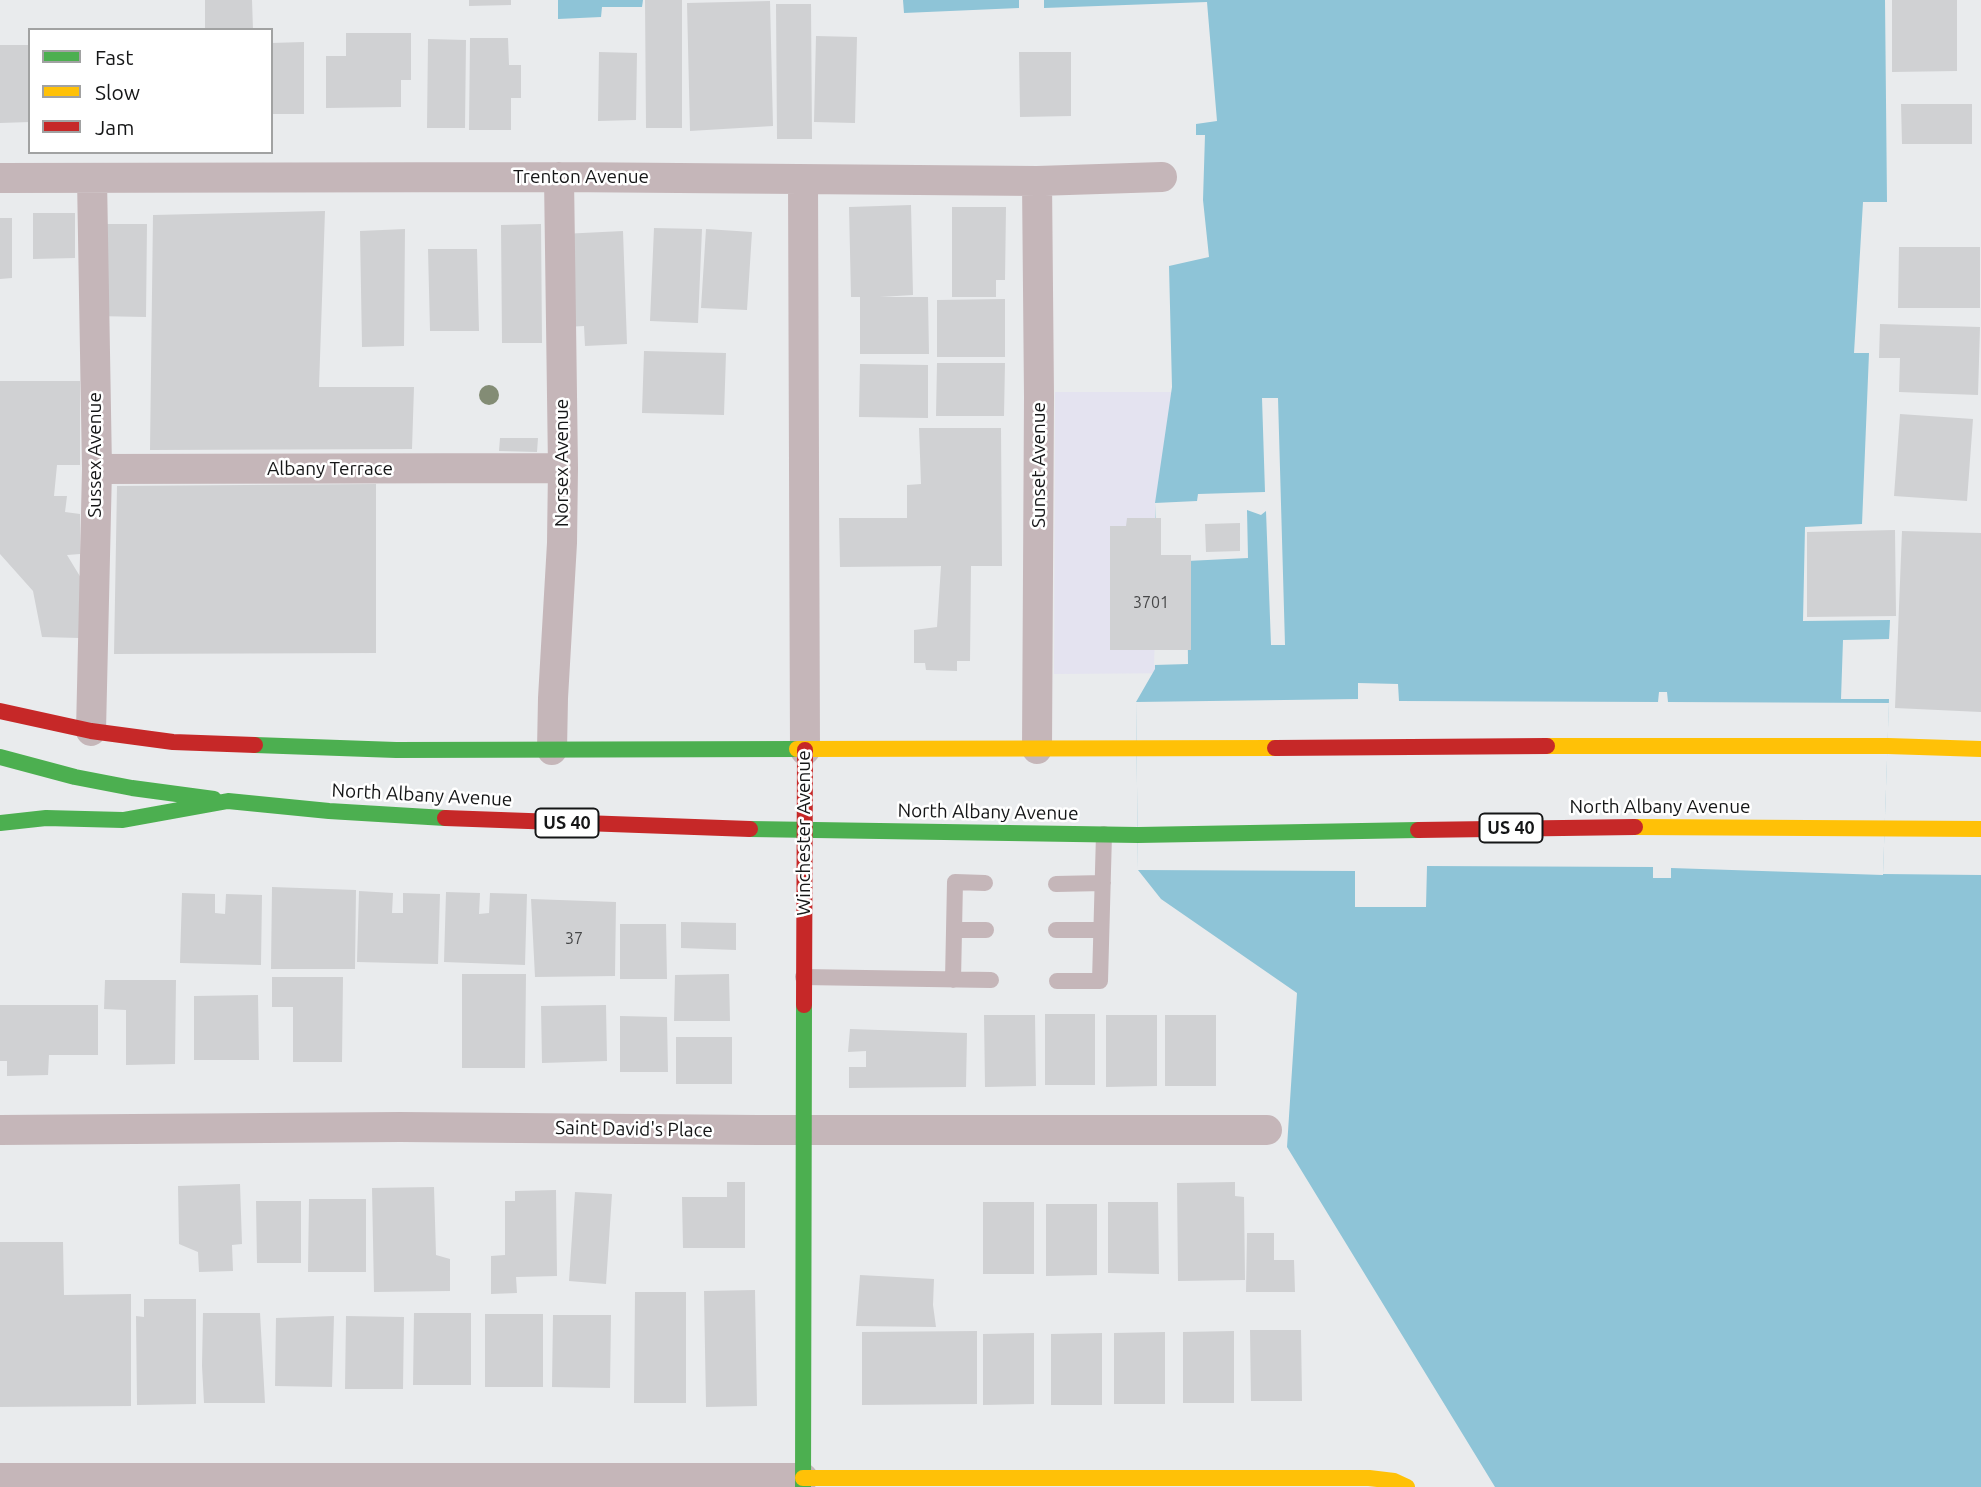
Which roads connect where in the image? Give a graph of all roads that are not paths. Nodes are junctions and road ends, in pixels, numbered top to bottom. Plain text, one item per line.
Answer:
1 (559, 177) junction
2 (1162, 177) dead end
3 (0, 178) edge
4 (92, 178) junction
5 (803, 180) junction
6 (1037, 181) junction
7 (563, 468) junction
8 (97, 469) junction
9 (0, 711) edge
10 (91, 732) junction
11 (1037, 749) junction
12 (1981, 749) edge
13 (552, 750) junction
14 (805, 750) junction
15 (0, 757) edge
16 (228, 801) junction
17 (0, 823) edge
18 (1981, 829) edge
19 (805, 831) junction
20 (1104, 834) junction
21 (985, 883) dead end
22 (1103, 883) junction
23 (1056, 884) dead end
24 (954, 930) junction
25 (986, 930) dead end
26 (1056, 930) dead end
27 (1101, 930) junction
28 (803, 977) junction
29 (953, 980) junction
30 (991, 980) dead end
31 (1057, 981) dead end
32 (0, 1130) edge
33 (803, 1130) junction
34 (1267, 1130) dead end
35 (0, 1478) edge
36 (803, 1482) edge
37 (1407, 1487) edge

1 - 4 street, Trenton Avenue
1 - 5 street, Trenton Avenue
1 - 7 street, Norsex Avenue
2 - 6 street, Trenton Avenue
3 - 4 street, Trenton Avenue
4 - 8 street, Sussex Avenue
5 - 6 street, Trenton Avenue
5 - 14 street, Winchester Avenue
6 - 11 street, Sunset Avenue
7 - 8 street, Albany Terrace
7 - 13 street, Norsex Avenue
8 - 10 street, Sussex Avenue
9 - 10 main road
10 - 13 main road
11 - 12 main road
11 - 14 main road
13 - 14 main road
14 - 19 main road, Winchester Avenue
15 - 16 main road, North Albany Avenue / US 40
16 - 17 main road
16 - 19 main road, North Albany Avenue / US 40
18 - 20 main road, North Albany Avenue / US 40
19 - 20 main road, North Albany Avenue / US 40
19 - 28 main road, Winchester Avenue
20 - 22 lane
21 - 24 lane
22 - 23 lane
22 - 27 lane
24 - 25 lane
24 - 29 lane
26 - 27 lane
27 - 31 lane
28 - 29 lane
28 - 33 main road, Winchester Avenue
29 - 30 lane
32 - 33 street, Saint David's Place
33 - 34 street, Saint David's Place
33 - 36 main road, Winchester Avenue
35 - 36 street
36 - 37 main road

